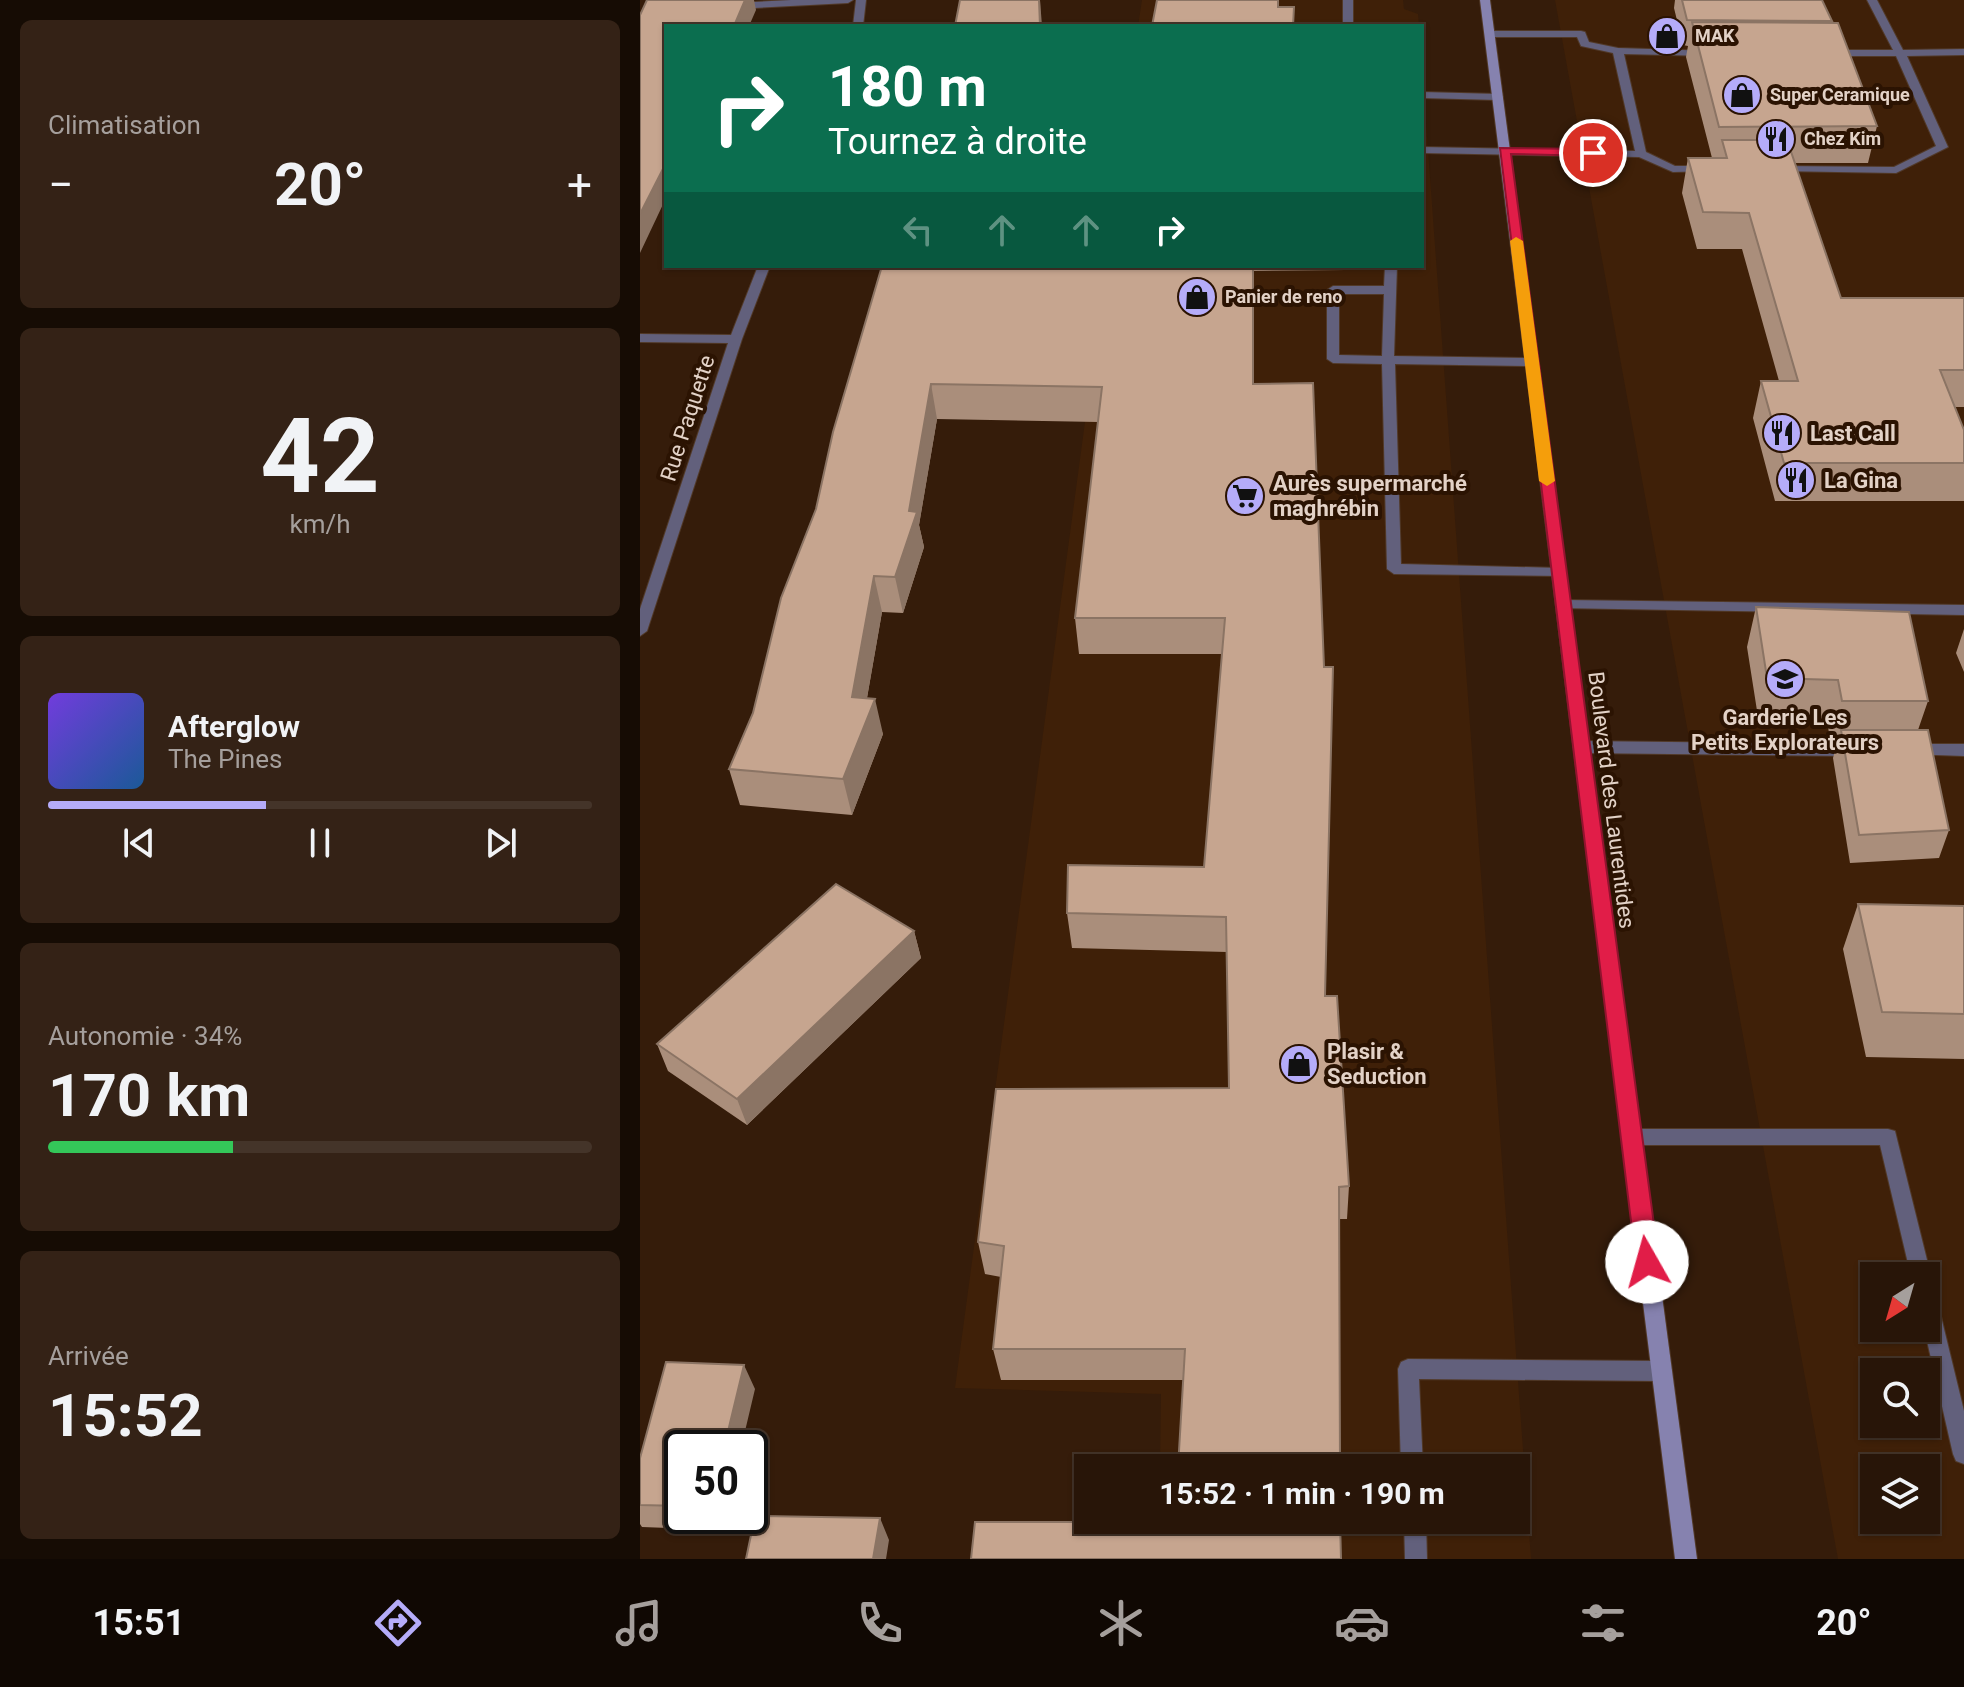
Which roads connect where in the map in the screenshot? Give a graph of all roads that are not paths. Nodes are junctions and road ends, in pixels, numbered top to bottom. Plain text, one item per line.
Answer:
1 (848, 0) edge
2 (861, 0) edge
3 (1348, 0) edge
4 (1485, 0) edge
5 (1872, 0) edge
6 (714, 7) edge
7 (858, 24) edge
8 (1348, 24) edge
9 (1490, 34) junction
10 (1618, 51) junction
11 (1964, 52) edge
12 (1729, 53) edge
13 (1809, 53) edge
14 (1900, 53) junction
15 (1424, 95) edge
16 (1498, 97) junction
17 (1424, 150) edge
18 (1505, 150) junction
19 (1641, 154) junction
20 (1721, 169) edge
21 (1768, 169) edge
22 (763, 268) edge
23 (1391, 268) edge
24 (1392, 290) junction
25 (640, 338) edge
26 (736, 339) junction
27 (1388, 359) junction
28 (1532, 362) junction
29 (1559, 573) junction
30 (1563, 605) junction
31 (1964, 610) edge
32 (640, 631) edge
33 (1581, 747) junction
34 (1868, 750) edge
35 (1899, 750) edge
36 (1964, 750) edge
37 (1631, 1137) junction
38 (1918, 1262) edge
39 (1937, 1342) edge
40 (1662, 1371) junction
41 (1411, 1454) edge
42 (1964, 1454) edge
43 (1415, 1534) edge
44 (1416, 1559) edge
45 (1686, 1559) edge

1 - 6 street
2 - 7 street
3 - 8 street
4 - 9 main road, Boulevard des Laurentides
5 - 14 street
9 - 10 street
9 - 16 main road, Boulevard des Laurentides
10 - 12 street
10 - 19 street
11 - 14 street
13 - 14 street
14 - 21 street
15 - 16 street
16 - 18 main road, Boulevard des Laurentides
17 - 18 street
18 - 19 street
18 - 28 main road, Boulevard des Laurentides
19 - 20 street
22 - 26 street, Rue Paquette
23 - 24 street
24 - 27 street
24 - 27 street
25 - 26 street
26 - 32 street, Rue Paquette
27 - 28 street
27 - 29 street
28 - 29 main road, Boulevard des Laurentides
29 - 30 main road, Boulevard des Laurentides
30 - 31 street
30 - 33 main road, Boulevard des Laurentides
33 - 34 street
33 - 37 main road, Boulevard des Laurentides
35 - 36 street
37 - 38 street
37 - 40 main road, Boulevard des Laurentides
39 - 42 street
40 - 41 street
40 - 45 main road, Boulevard des Laurentides
43 - 44 street

